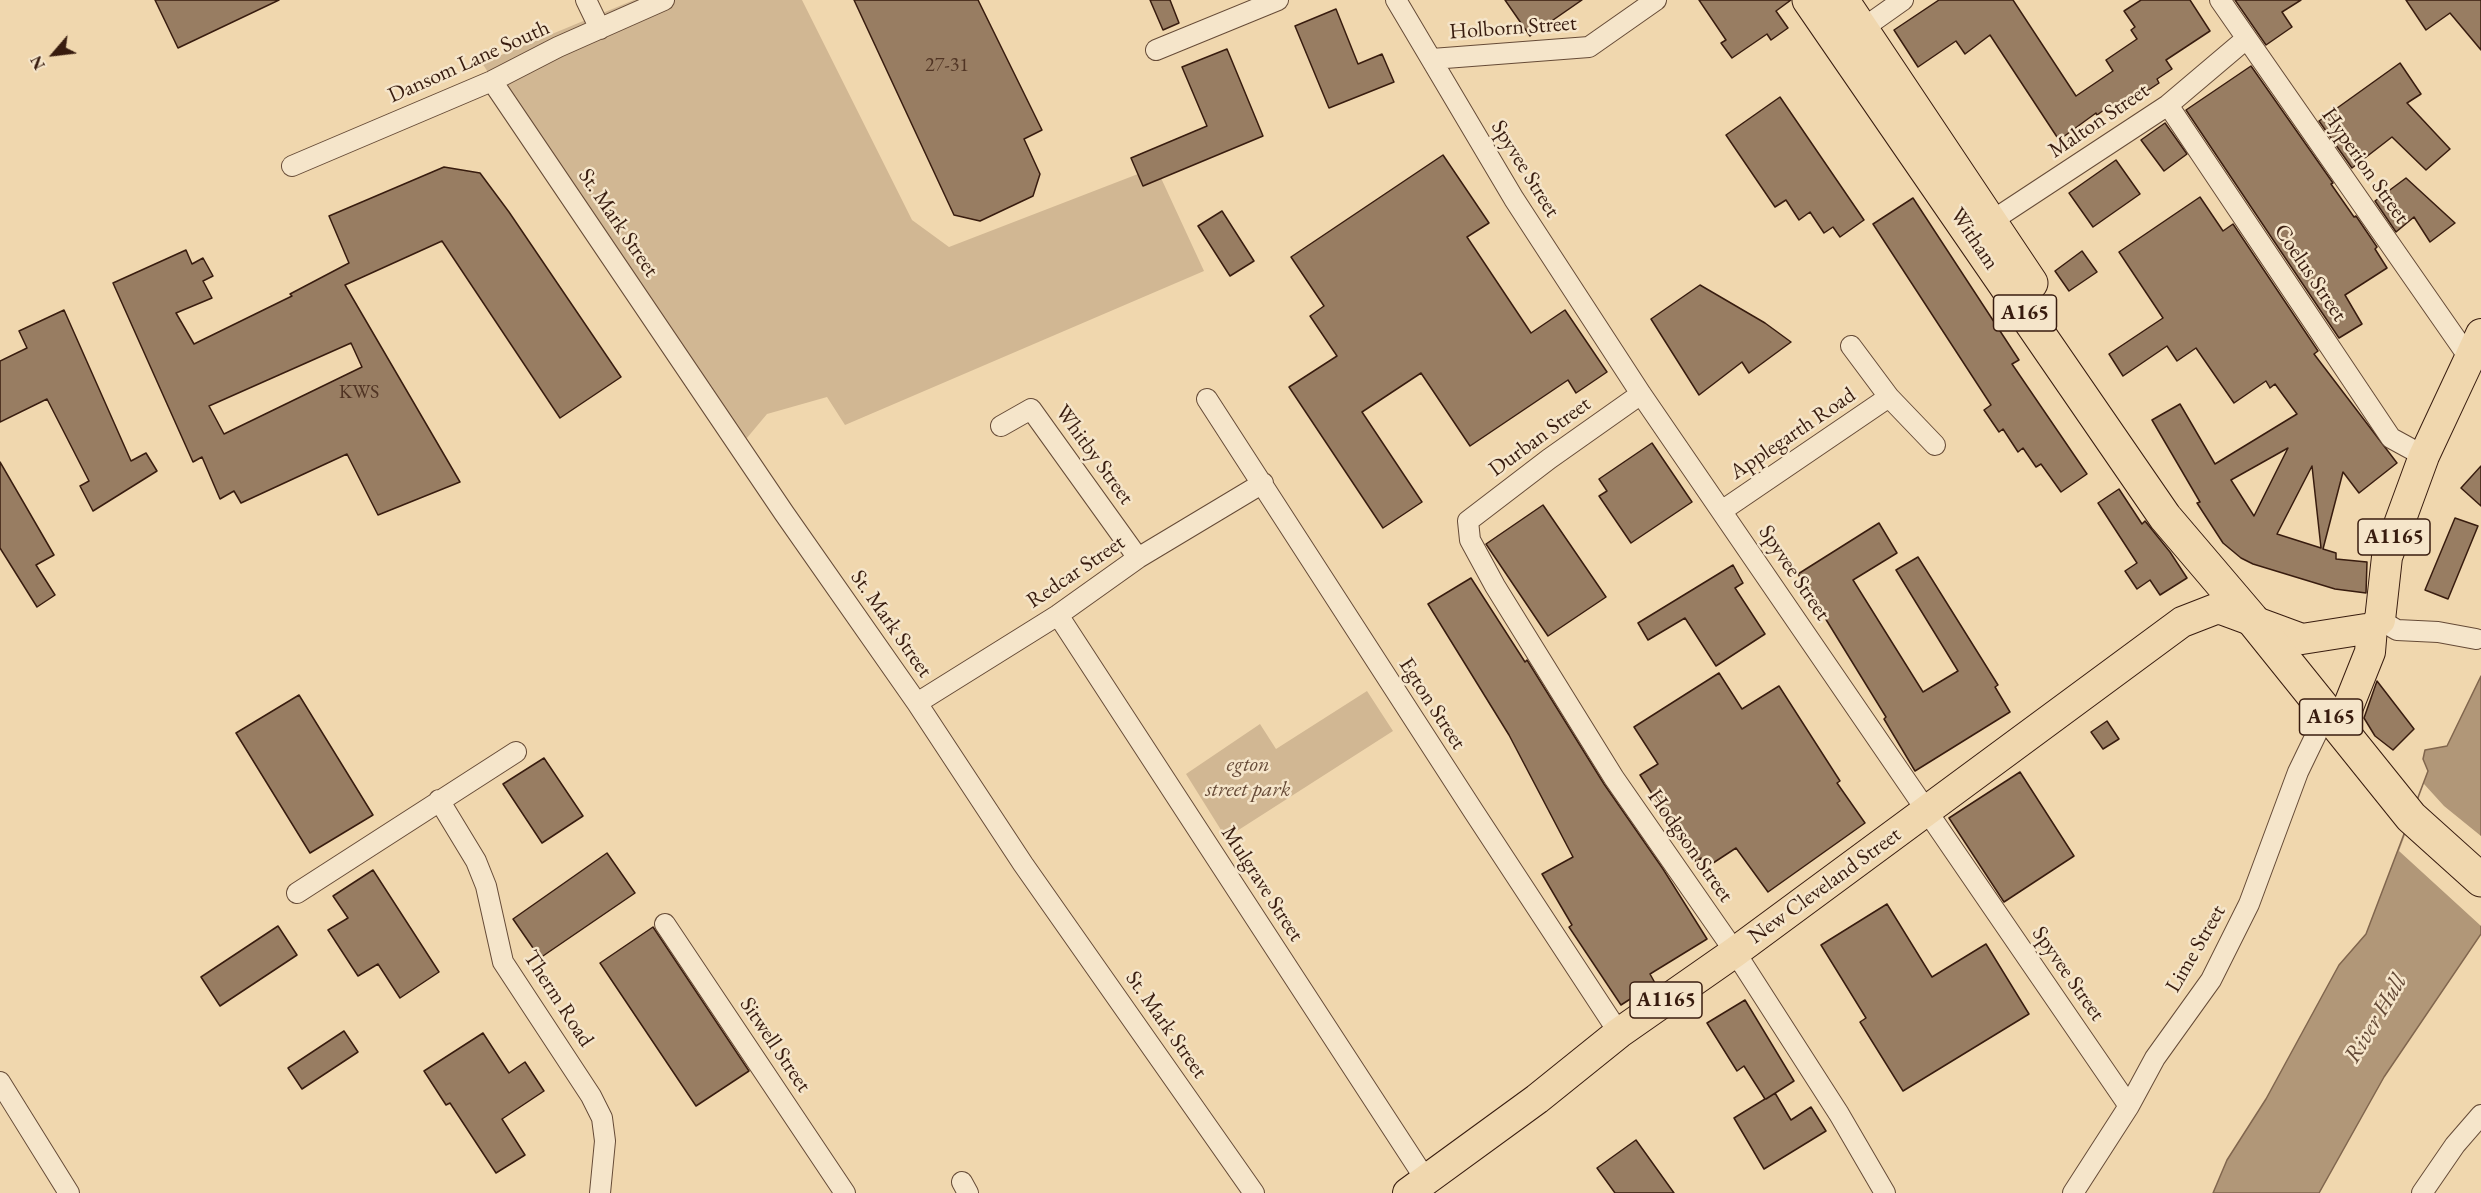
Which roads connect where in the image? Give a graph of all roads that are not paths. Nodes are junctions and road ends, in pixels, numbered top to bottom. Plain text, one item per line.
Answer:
1 (586, 0) edge
2 (664, 0) edge
3 (1278, 0) edge
4 (1396, 0) edge
5 (1656, 0) edge
6 (1809, 0) edge
7 (1842, 0) edge
8 (1903, 0) edge
9 (2220, 0) edge
10 (600, 29) junction
11 (1851, 37) junction
12 (2246, 39) junction
13 (1156, 50) dead end
14 (1432, 58) junction
15 (492, 81) junction
16 (2168, 105) junction
17 (292, 166) dead end
18 (1981, 228) junction
19 (1851, 346) dead end
20 (2476, 346) edge
21 (1641, 394) junction
22 (1889, 397) junction
23 (1208, 399) dead end
24 (1000, 426) dead end
25 (1935, 446) dead end
26 (2424, 456) junction
27 (1263, 483) junction
28 (1723, 510) junction
29 (1468, 521) joint
30 (1138, 558) junction
31 (1058, 615) junction
32 (2251, 618) junction
33 (2376, 624) junction
34 (2476, 639) dead end
35 (917, 703) junction
36 (2336, 723) junction
37 (516, 752) dead end
38 (439, 800) junction
39 (1926, 811) junction
40 (2481, 880) edge
41 (297, 893) dead end
42 (665, 924) dead end
43 (1735, 952) junction
44 (1619, 1033) junction
45 (0, 1082) edge
46 (2129, 1106) junction
47 (2481, 1115) edge
48 (1417, 1186) edge
49 (69, 1193) edge
50 (600, 1193) edge
51 (845, 1193) edge
52 (1254, 1193) edge
53 (1885, 1193) edge
54 (2073, 1193) edge
55 (2422, 1193) edge

1 - 10 street
2 - 10 street, Dansom Lane South
3 - 13 street
4 - 14 street, Spyvee Street
5 - 14 street, Holborn Street
6 - 11 highway, Witham / A165
7 - 11 highway, Witham / A165
8 - 11 street
9 - 12 street, Hyperion Street
10 - 15 street, Dansom Lane South
11 - 18 highway, Witham / A165
12 - 16 street, Malton Street
12 - 20 street, Hyperion Street
14 - 21 street, Spyvee Street
15 - 17 street, Dansom Lane South
15 - 35 street, St. Mark Street
16 - 18 street, Malton Street
16 - 26 street, Coelus Street
18 - 32 highway, Witham / A165
19 - 22 street, Applegarth Road
20 - 26 main road, A1165
21 - 28 street, Spyvee Street
21 - 29 street, Durban Street
22 - 25 street, Applegarth Road
22 - 28 street, Applegarth Road
23 - 27 street, Egton Street
24 - 30 street, Whitby Street
26 - 33 main road, A1165
27 - 30 street, Redcar Street
27 - 44 street, Egton Street
28 - 39 street, Spyvee Street
29 - 43 street, Hodgson Street
30 - 31 street, Redcar Street
31 - 35 street, Redcar Street
31 - 48 street, Mulgrave Street
32 - 33 main road, A1165
32 - 36 highway, Witham / A165
32 - 39 main road, New Cleveland Street / A1165
33 - 34 street
33 - 36 main road, A1165
35 - 52 street, St. Mark Street
36 - 40 highway, Witham / A165
36 - 46 street, Lime Street
37 - 38 street
38 - 41 street
38 - 50 street, Therm Road
39 - 43 main road, New Cleveland Street / A1165
39 - 46 street, Spyvee Street
42 - 51 street, Sitwell Street
43 - 44 main road, New Cleveland Street / A1165
43 - 53 street, Hodgson Street
44 - 48 main road, New Cleveland Street / A1165
45 - 49 street
46 - 54 street, Lime Street
47 - 55 street

